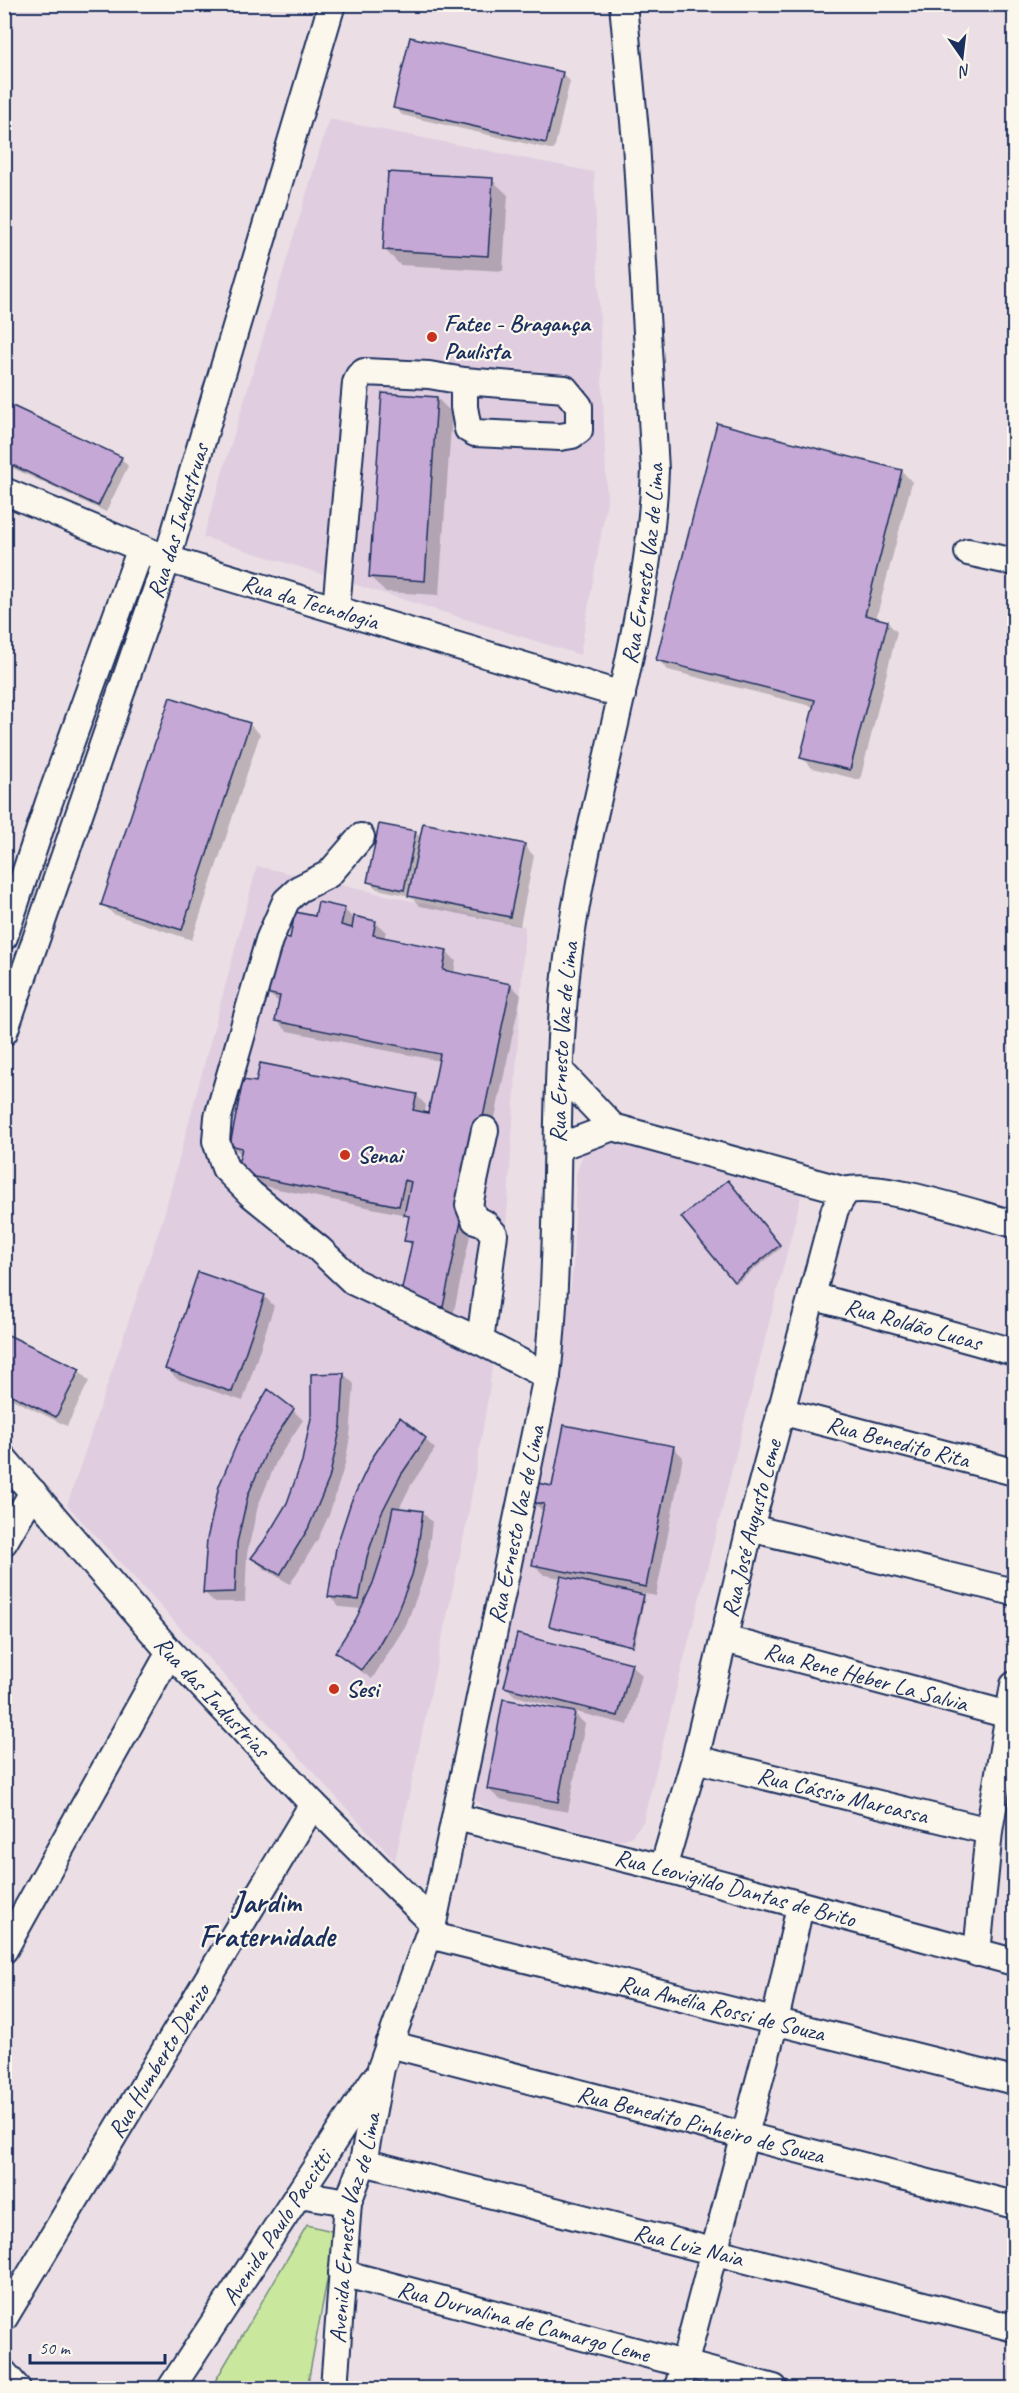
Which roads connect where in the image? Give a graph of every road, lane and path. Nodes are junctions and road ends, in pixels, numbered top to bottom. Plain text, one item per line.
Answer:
1 (332, 4) edge
2 (623, 4) edge
3 (464, 381) dead end
4 (4, 491) edge
5 (141, 548) junction
6 (968, 552) dead end
7 (167, 559) junction
8 (1014, 562) edge
9 (336, 609) junction
10 (622, 695) junction
11 (362, 837) dead end
12 (4, 937) edge
13 (4, 1032) edge
14 (560, 1071) junction
15 (613, 1127) junction
16 (485, 1130) dead end
17 (559, 1147) junction
18 (846, 1191) junction
19 (1014, 1224) edge
20 (812, 1296) junction
21 (480, 1341) junction
22 (1014, 1352) edge
23 (547, 1376) junction
24 (780, 1411) junction
25 (4, 1459) edge
26 (1014, 1472) edge
27 (33, 1492) junction
28 (750, 1528) junction
29 (4, 1542) edge
30 (1014, 1592) edge
31 (724, 1639) junction
32 (170, 1652) junction
33 (1014, 1685) edge
34 (1009, 1715) junction
35 (695, 1759) junction
36 (313, 1804) junction
37 (456, 1817) junction
38 (989, 1831) junction
39 (663, 1868) junction
40 (800, 1906) junction
41 (431, 1929) junction
42 (4, 1950) edge
43 (977, 1953) junction
44 (1014, 1962) edge
45 (775, 2021) junction
46 (385, 2056) junction
47 (1014, 2081) edge
48 (745, 2137) junction
49 (363, 2162) junction
50 (299, 2194) junction
51 (348, 2202) junction
52 (1014, 2205) edge
53 (715, 2251) junction
54 (342, 2273) junction
55 (4, 2318) edge
56 (1014, 2328) edge
57 (4, 2373) edge
58 (681, 2377) edge
59 (16, 2388) edge
60 (171, 2388) edge
61 (334, 2388) edge
62 (774, 2388) edge

1 - 7 street, Rua das Industruas
2 - 10 street, Rua Ernesto Vaz de Lima
3 - 9 street
4 - 5 street, Rua da Tecnologia
5 - 7 street, Rua da Tecnologia
5 - 12 street
6 - 8 street
7 - 9 street, Rua da Tecnologia
7 - 13 street, Rua das Industruas
9 - 10 street, Rua da Tecnologia
10 - 14 street, Rua Ernesto Vaz de Lima
11 - 21 street
14 - 15 street
14 - 17 street, Rua Ernesto Vaz de Lima
15 - 17 street
15 - 18 street
16 - 21 street
17 - 23 street, Rua Ernesto Vaz de Lima
18 - 19 street
18 - 20 street, Rua José Augusto Leme
20 - 22 street, Rua Roldão Lucas
20 - 24 street, Rua José Augusto Leme
21 - 23 street
23 - 37 street, Rua Ernesto Vaz de Lima
24 - 26 street, Rua Benedito Rita
24 - 28 street, Rua José Augusto Leme
25 - 27 street, Rua das Industrias
27 - 29 street
27 - 32 street, Rua das Industrias
28 - 30 street
28 - 31 street, Rua José Augusto Leme
31 - 34 street, Rua Rene Heber La Salvia
31 - 35 street, Rua José Augusto Leme
32 - 36 street, Rua das Industrias
32 - 42 street
33 - 34 street
34 - 38 street
35 - 38 street, Rua Cássio Marcassa
35 - 39 street, Rua José Augusto Leme
36 - 41 street, Rua das Industrias
36 - 55 street, Rua Humberto Denizo
37 - 39 street, Rua Leovigildo Dantas de Brito
37 - 41 street, Rua Ernesto Vaz de Lima
38 - 43 street
39 - 40 street, Rua Leovigildo Dantas de Brito
40 - 43 street, Rua Leovigildo Dantas de Brito
40 - 45 street
41 - 45 street, Rua Amélia Rossi de Souza
41 - 46 street, Rua Ernesto Vaz de Lima
43 - 44 street, Rua Leovigildo Dantas de Brito
45 - 47 street, Rua Amélia Rossi de Souza
45 - 48 street
46 - 48 street, Rua Benedito Pinheiro de Souza
46 - 49 street, Avenida Ernesto Vaz de Lima
46 - 50 street, Avenida Paulo Paccitti
48 - 52 street, Rua Benedito Pinheiro de Souza
48 - 53 street
49 - 51 street, Avenida Ernesto Vaz de Lima
49 - 53 street, Rua Luiz Naia
50 - 51 street
50 - 60 street, Avenida Paulo Paccitti
51 - 54 street, Avenida Ernesto Vaz de Lima
53 - 56 street, Rua Luiz Naia
53 - 58 street
54 - 58 street, Rua Durvalina de Camargo Leme
54 - 61 street, Avenida Ernesto Vaz de Lima
57 - 59 street
58 - 62 street, Rua Durvalina de Camargo Leme

